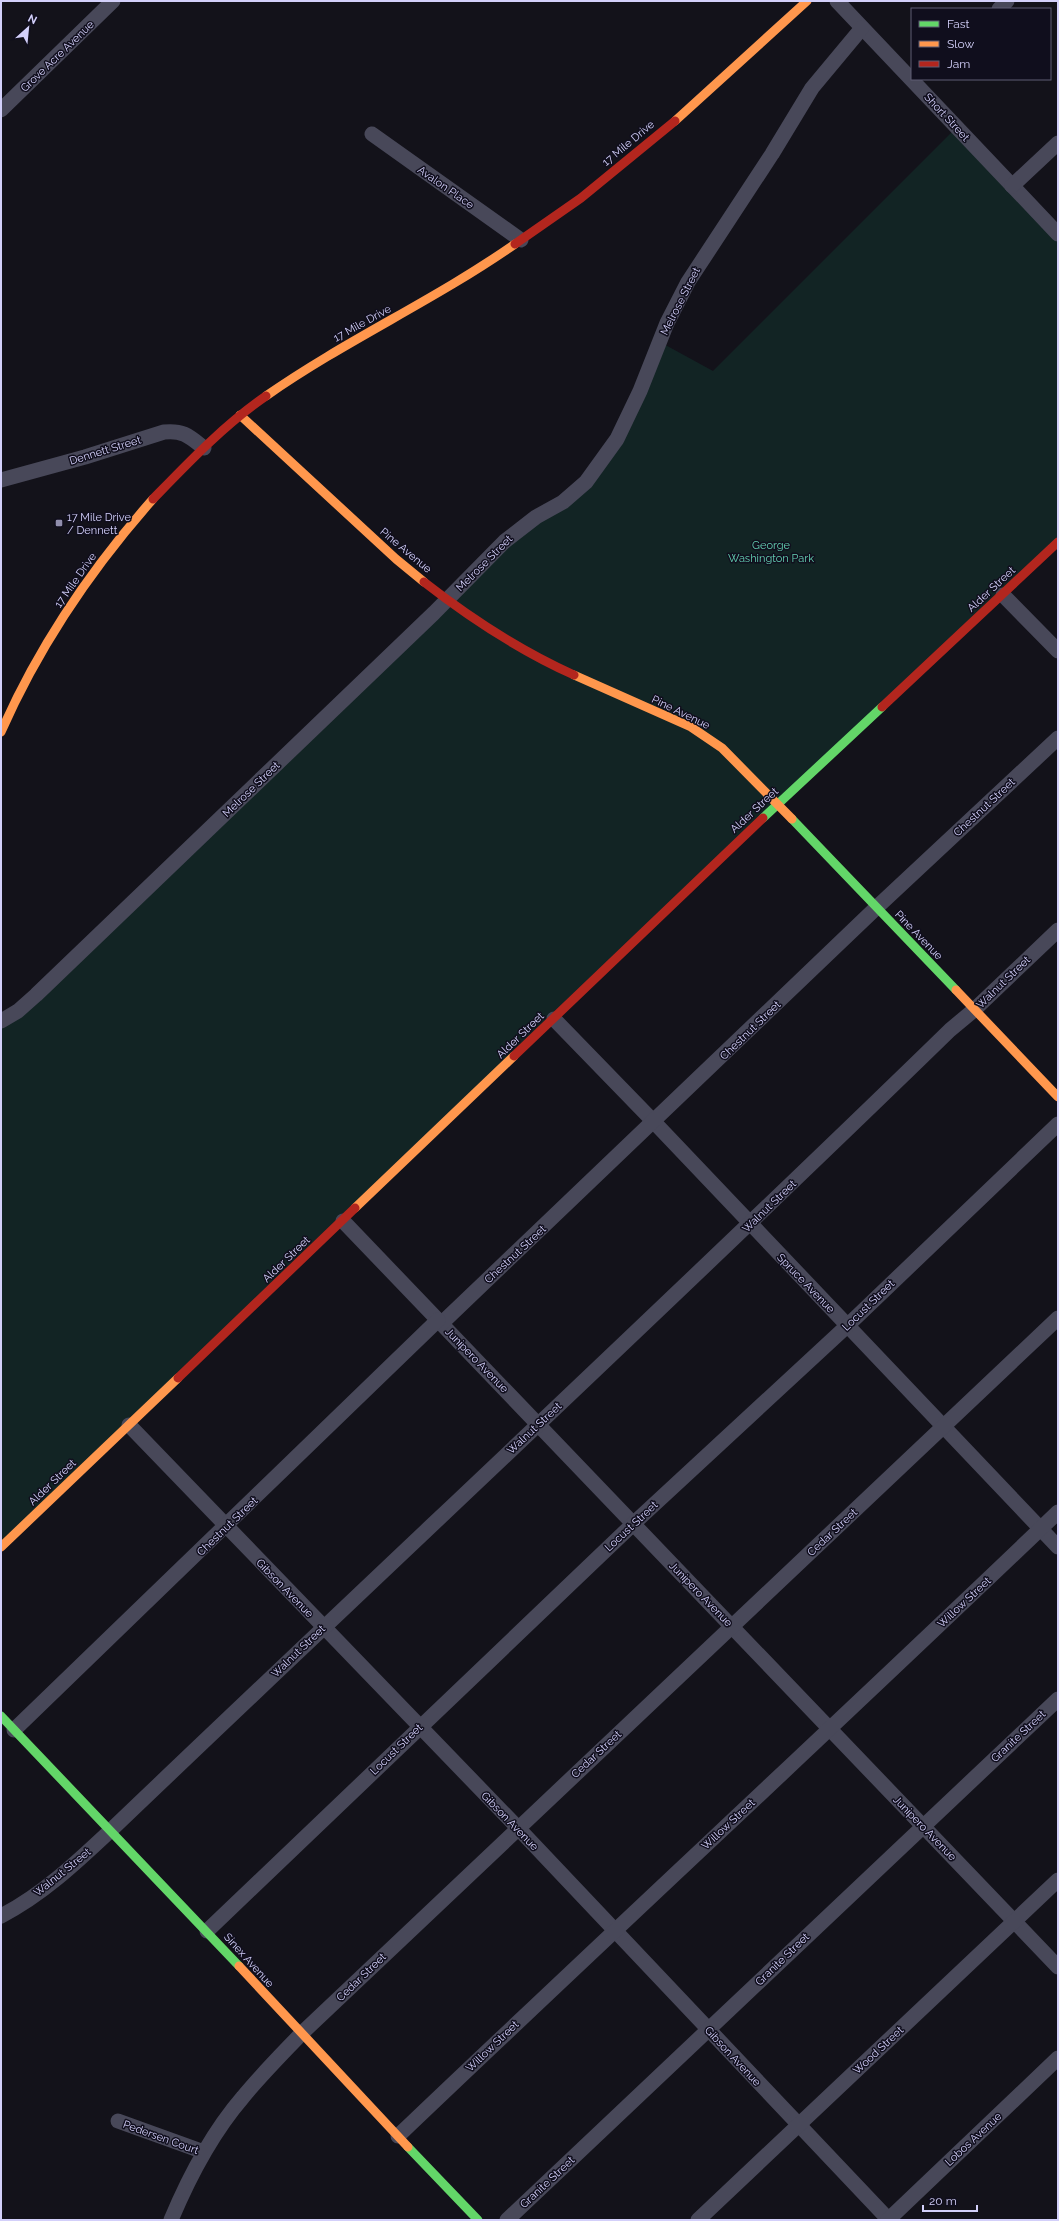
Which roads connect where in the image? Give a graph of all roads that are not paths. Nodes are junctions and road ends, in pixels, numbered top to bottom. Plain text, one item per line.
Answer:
1 (113, 1) edge
2 (807, 1) edge
3 (837, 1) edge
4 (862, 28) junction
5 (911, 73) edge
6 (921, 82) edge
7 (1, 110) edge
8 (372, 134) dead end
9 (1058, 143) edge
10 (1012, 186) junction
11 (1058, 234) edge
12 (521, 240) junction
13 (240, 415) junction
14 (204, 448) junction
15 (1, 480) edge
16 (1058, 542) edge
17 (1003, 595) junction
18 (446, 600) junction
19 (1058, 651) edge
20 (1, 732) edge
21 (1058, 738) edge
22 (778, 804) junction
23 (876, 908) junction
24 (1058, 930) edge
25 (974, 1010) junction
26 (554, 1019) junction
27 (1, 1021) edge
28 (1058, 1097) edge
29 (654, 1122) junction
30 (1058, 1124) edge
31 (343, 1221) junction
32 (750, 1224) junction
33 (1058, 1318) edge
34 (440, 1322) junction
35 (847, 1326) junction
36 (538, 1424) junction
37 (129, 1425) junction
38 (944, 1427) junction
39 (1058, 1512) edge
40 (633, 1524) junction
41 (226, 1527) junction
42 (1040, 1529) junction
43 (1, 1547) edge
44 (1058, 1547) edge
45 (732, 1626) junction
46 (323, 1627) junction
47 (1058, 1698) edge
48 (1, 1716) edge
49 (419, 1727) junction
50 (830, 1729) junction
51 (14, 1730) junction
52 (922, 1825) junction
53 (518, 1828) junction
54 (110, 1831) junction
55 (1058, 1880) edge
56 (1, 1916) edge
57 (1015, 1922) junction
58 (613, 1930) junction
59 (207, 1931) junction
60 (1058, 1967) edge
61 (708, 2029) junction
62 (301, 2034) junction
63 (1058, 2058) edge
64 (118, 2121) dead end
65 (798, 2125) junction
66 (398, 2136) junction
67 (204, 2152) junction
68 (171, 2220) edge
69 (478, 2220) edge
70 (507, 2220) edge
71 (698, 2220) edge
72 (888, 2220) edge

1 - 7 street, Grove Acre Avenue
2 - 12 main road, 17 Mile Drive
3 - 4 street, Short Street
4 - 5 street, Short Street
4 - 18 street, Melrose Street
6 - 10 street, Short Street
8 - 12 street, Avalon Place
9 - 10 street
10 - 11 street, Short Street
12 - 13 main road, 17 Mile Drive
13 - 14 main road, 17 Mile Drive
13 - 18 main road, Pine Avenue
14 - 15 street, Dennett Street
14 - 20 main road, 17 Mile Drive
16 - 17 main road, Alder Street
17 - 19 street
17 - 22 main road, Alder Street
18 - 22 main road, Pine Avenue
18 - 27 street, Melrose Street
21 - 23 street, Chestnut Street
22 - 23 main road, Pine Avenue
22 - 26 main road, Alder Street
23 - 25 main road, Pine Avenue
23 - 29 street, Chestnut Street
24 - 25 street, Walnut Street
25 - 28 main road, Pine Avenue
25 - 32 street, Walnut Street
26 - 29 street, Spruce Avenue
26 - 31 main road, Alder Street
29 - 32 street, Spruce Avenue
29 - 34 street, Chestnut Street
30 - 35 street, Locust Street
31 - 34 street, Junipero Avenue
31 - 37 main road, Alder Street
32 - 35 street, Spruce Avenue
32 - 36 street, Walnut Street
33 - 38 street, Cedar Street
34 - 36 street, Junipero Avenue
34 - 41 street, Chestnut Street
35 - 38 street, Spruce Avenue
35 - 40 street, Locust Street
36 - 40 street, Junipero Avenue
36 - 46 street, Walnut Street
37 - 41 street, Gibson Avenue
37 - 43 main road, Alder Street
38 - 42 street, Spruce Avenue
38 - 45 street, Cedar Street
39 - 42 street, Willow Street
40 - 45 street, Junipero Avenue
40 - 49 street, Locust Street
41 - 46 street, Gibson Avenue
41 - 51 street, Chestnut Street
42 - 44 street, Spruce Avenue
42 - 50 street, Willow Street
45 - 50 street, Junipero Avenue
45 - 53 street, Cedar Street
46 - 49 street, Gibson Avenue
46 - 54 street, Walnut Street
47 - 52 street, Granite Street
48 - 51 main road, Sinex Avenue
49 - 53 street, Gibson Avenue
49 - 59 street, Locust Street
50 - 52 street, Junipero Avenue
50 - 58 street, Willow Street
51 - 54 main road, Sinex Avenue
52 - 57 street, Junipero Avenue
52 - 61 street, Granite Street
53 - 58 street, Gibson Avenue
53 - 62 street, Cedar Street
54 - 56 street, Walnut Street
54 - 59 main road, Sinex Avenue
55 - 57 street, Wood Street
57 - 60 street, Junipero Avenue
57 - 65 street, Wood Street
58 - 61 street, Gibson Avenue
58 - 66 street, Willow Street
59 - 62 main road, Sinex Avenue
61 - 65 street, Gibson Avenue
61 - 70 street, Granite Street
62 - 66 main road, Sinex Avenue
62 - 67 street, Cedar Street
63 - 72 street, Lobos Avenue
64 - 67 street, Pedersen Court
65 - 71 street, Wood Street
65 - 72 street, Gibson Avenue
66 - 69 main road, Sinex Avenue
67 - 68 street, Cedar Street

